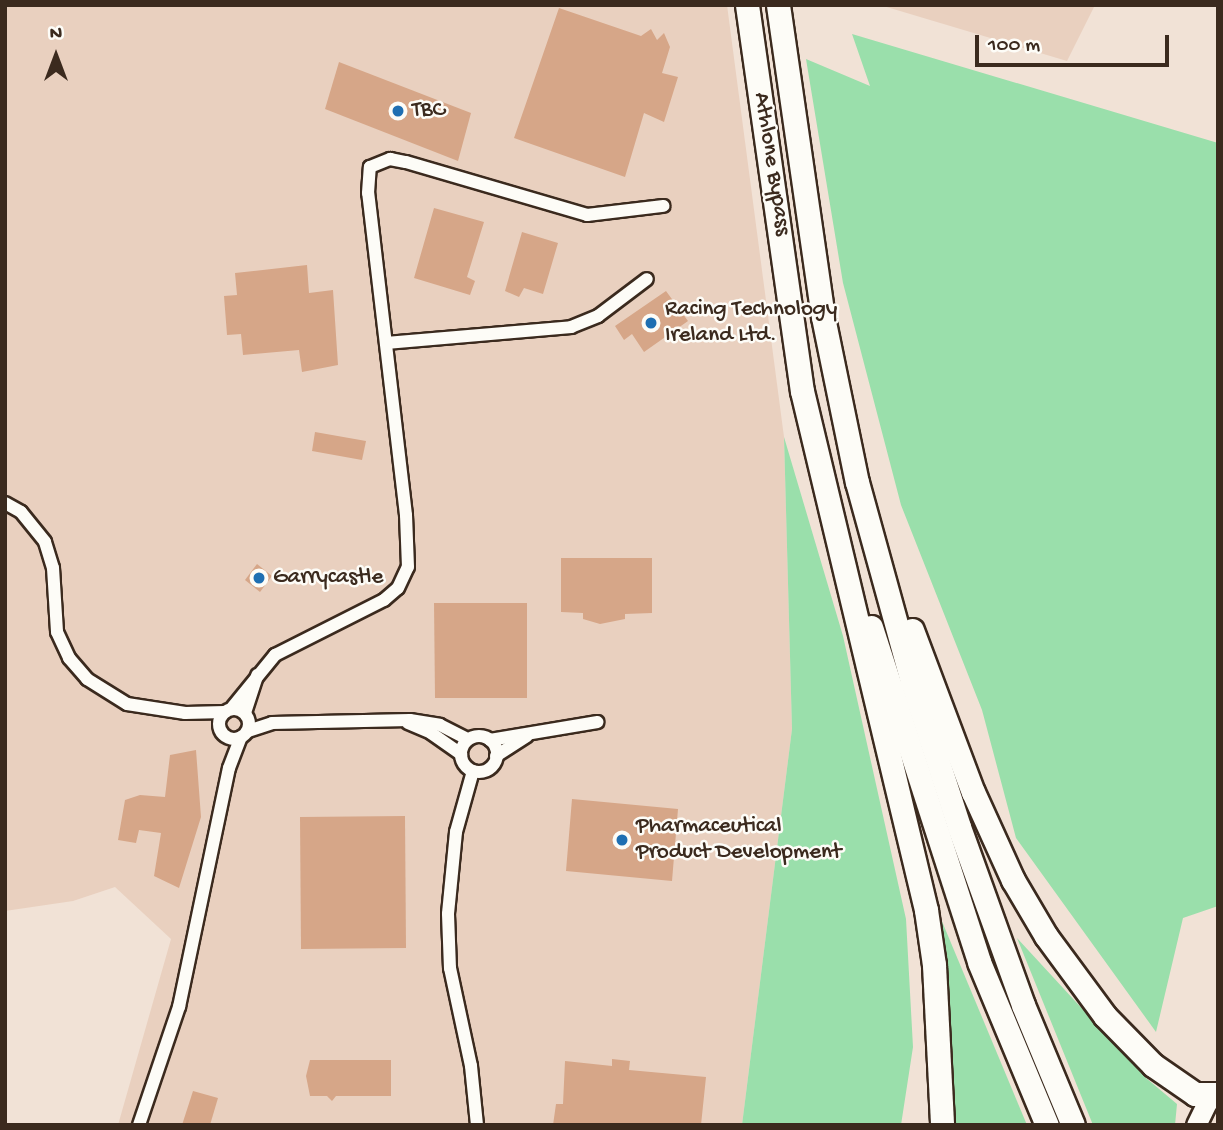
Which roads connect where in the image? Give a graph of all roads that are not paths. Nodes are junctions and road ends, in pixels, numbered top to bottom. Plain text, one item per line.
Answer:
1 (748, 8) edge
2 (780, 15) edge
3 (663, 206) dead end
4 (647, 279) dead end
5 (822, 317) junction
6 (794, 324) junction
7 (386, 343) junction
8 (5, 503) edge
9 (257, 674) junction
10 (228, 710) junction
11 (185, 713) junction
12 (246, 714) junction
13 (401, 721) junction
14 (598, 722) dead end
15 (272, 723) junction
16 (222, 731) junction
17 (530, 733) junction
18 (245, 734) junction
19 (468, 739) junction
20 (490, 740) junction
21 (461, 754) junction
22 (496, 756) junction
23 (229, 768) junction
24 (473, 771) junction
25 (1217, 1094) edge
26 (139, 1125) edge
27 (477, 1125) edge
28 (942, 1125) edge
29 (1047, 1125) edge
30 (1073, 1125) edge
31 (1196, 1125) edge

1 - 6 highway, Athlone Bypass
2 - 5 highway, Athlone Bypass
3 - 7 street
4 - 7 street
5 - 25 highway
5 - 30 highway
6 - 28 highway
6 - 29 highway
7 - 9 street
8 - 11 street
9 - 10 street
9 - 12 street
10 - 11 street
10 - 12 street
10 - 16 street
11 - 16 street
12 - 15 street
12 - 18 street
13 - 15 street
13 - 19 street
13 - 21 street
14 - 17 street
15 - 18 street
16 - 18 street
16 - 23 street
17 - 20 street
17 - 22 street
18 - 23 street
19 - 20 street
19 - 21 street
20 - 22 street
21 - 24 street
22 - 24 street
23 - 26 street
24 - 27 street
25 - 31 main road

